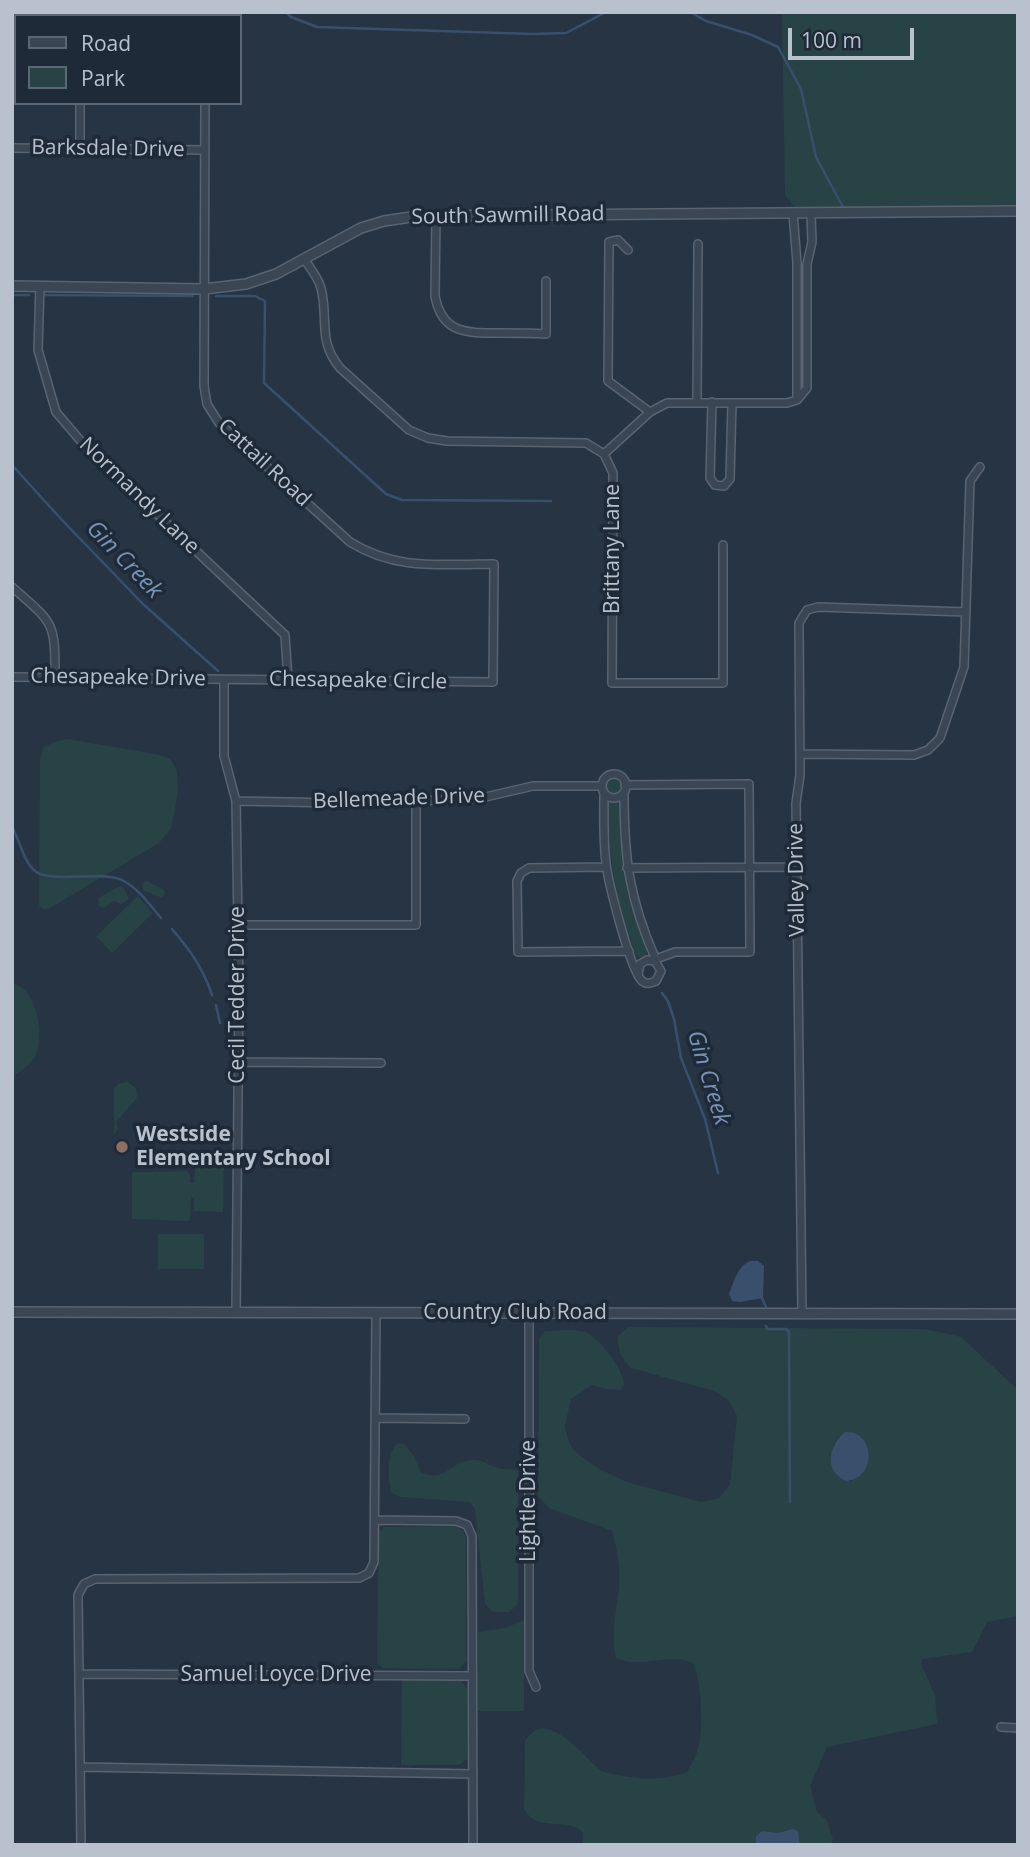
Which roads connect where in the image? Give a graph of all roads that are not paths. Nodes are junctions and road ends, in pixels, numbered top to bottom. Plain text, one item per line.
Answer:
1 (80, 105) edge
2 (205, 105) edge
3 (12, 148) edge
4 (80, 148) junction
5 (204, 150) junction
6 (1018, 211) edge
7 (793, 213) junction
8 (811, 213) junction
9 (436, 216) junction
10 (698, 244) dead end
11 (628, 250) dead end
12 (304, 259) junction
13 (546, 281) dead end
14 (12, 286) edge
15 (40, 286) junction
16 (204, 289) junction
17 (797, 400) junction
18 (696, 402) junction
19 (712, 402) junction
20 (732, 402) junction
21 (650, 412) junction
22 (604, 454) junction
23 (979, 467) dead end
24 (723, 545) dead end
25 (12, 587) edge
26 (966, 612) junction
27 (12, 677) edge
28 (55, 677) junction
29 (224, 680) junction
30 (288, 680) junction
31 (493, 682) joint
32 (800, 754) junction
33 (625, 788) junction
34 (603, 789) junction
35 (236, 801) junction
36 (416, 801) junction
37 (606, 867) junction
38 (749, 867) junction
39 (796, 867) junction
40 (627, 868) junction
41 (238, 925) junction
42 (629, 951) junction
43 (656, 959) junction
44 (660, 967) junction
45 (638, 975) junction
46 (238, 1062) junction
47 (380, 1062) dead end
48 (12, 1312) edge
49 (236, 1312) junction
50 (376, 1312) junction
51 (529, 1313) junction
52 (802, 1313) junction
53 (1018, 1314) edge
54 (376, 1418) junction
55 (465, 1419) dead end
56 (375, 1520) junction
57 (80, 1674) junction
58 (472, 1676) junction
59 (536, 1687) dead end
60 (1001, 1727) dead end
61 (1018, 1728) edge
62 (80, 1767) junction
63 (473, 1774) junction
64 (81, 1845) edge
65 (473, 1845) edge

1 - 4 street
2 - 5 street, Cattail Road
3 - 4 street, Barksdale Drive
4 - 5 street, Barksdale Drive
5 - 16 street, Cattail Road
6 - 8 street, South Sawmill Road
7 - 8 street, South Sawmill Road
7 - 9 street, South Sawmill Road
7 - 17 street
8 - 17 street
9 - 12 street, South Sawmill Road
9 - 13 street
10 - 18 street
11 - 21 street
12 - 16 street, South Sawmill Road
12 - 22 street, Brittany Lane
14 - 15 street, South Sawmill Road
15 - 16 street, South Sawmill Road
15 - 30 street, Normandy Lane
16 - 31 street, Cattail Road
17 - 20 street
18 - 19 street
18 - 21 street
19 - 20 street
19 - 20 street
21 - 22 street
22 - 24 street, Brittany Lane
23 - 26 street
25 - 28 street
26 - 32 street
26 - 32 street, Valley Drive
27 - 28 street, Chesapeake Drive
28 - 29 street, Chesapeake Drive
29 - 30 street, Chesapeake Circle
29 - 35 street, Cecil Tedder Drive
30 - 31 street, Chesapeake Circle
32 - 39 street, Valley Drive
33 - 34 street
33 - 34 street
33 - 38 street
33 - 40 street
34 - 36 street, Bellemeade Drive
34 - 37 street
35 - 36 street, Bellemeade Drive
35 - 41 street, Cecil Tedder Drive
36 - 41 street
37 - 42 street
37 - 42 street
38 - 39 street
38 - 40 street
38 - 43 street
39 - 52 street, Valley Drive
40 - 43 street
41 - 46 street, Cecil Tedder Drive
42 - 45 street
43 - 44 street
44 - 45 street
44 - 45 street
46 - 47 street
46 - 49 street, Cecil Tedder Drive
48 - 49 street, Country Club Road
49 - 50 street, Country Club Road
50 - 51 street, Country Club Road
50 - 54 street
51 - 52 street, Country Club Road
51 - 59 street, Lightle Drive
52 - 53 street, Country Club Road
54 - 55 street
54 - 56 street
56 - 57 street
56 - 58 street
57 - 58 street, Samuel Loyce Drive
57 - 62 street
58 - 63 street
60 - 61 street
62 - 63 street
62 - 64 street
63 - 65 street

